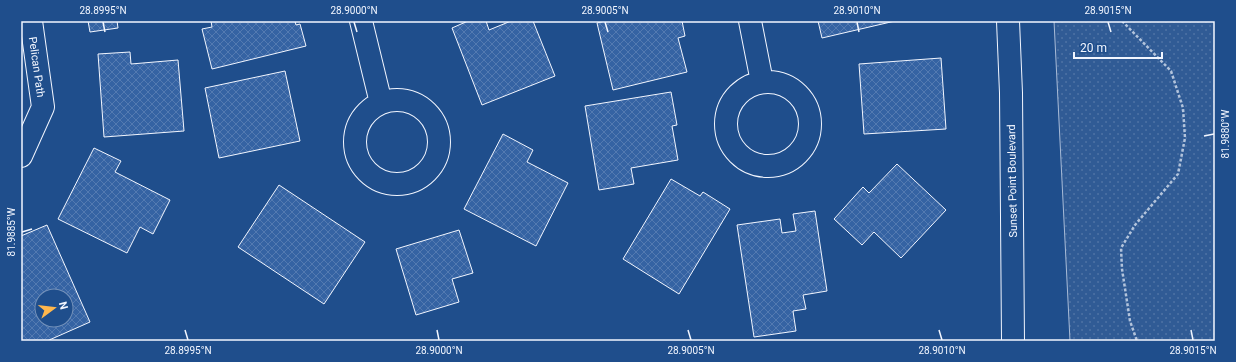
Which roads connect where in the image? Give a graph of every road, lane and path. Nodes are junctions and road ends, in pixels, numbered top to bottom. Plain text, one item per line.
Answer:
1 (31, 21) edge
2 (362, 21) edge
3 (750, 21) edge
4 (1008, 21) edge
5 (1122, 21) edge
6 (762, 82) dead end
7 (381, 103) dead end
8 (21, 156) edge
9 (1013, 341) edge
10 (1137, 341) edge

1 - 8 street, Pelican Path
2 - 7 street
3 - 6 street
4 - 9 street, Sunset Point Boulevard
5 - 10 path

